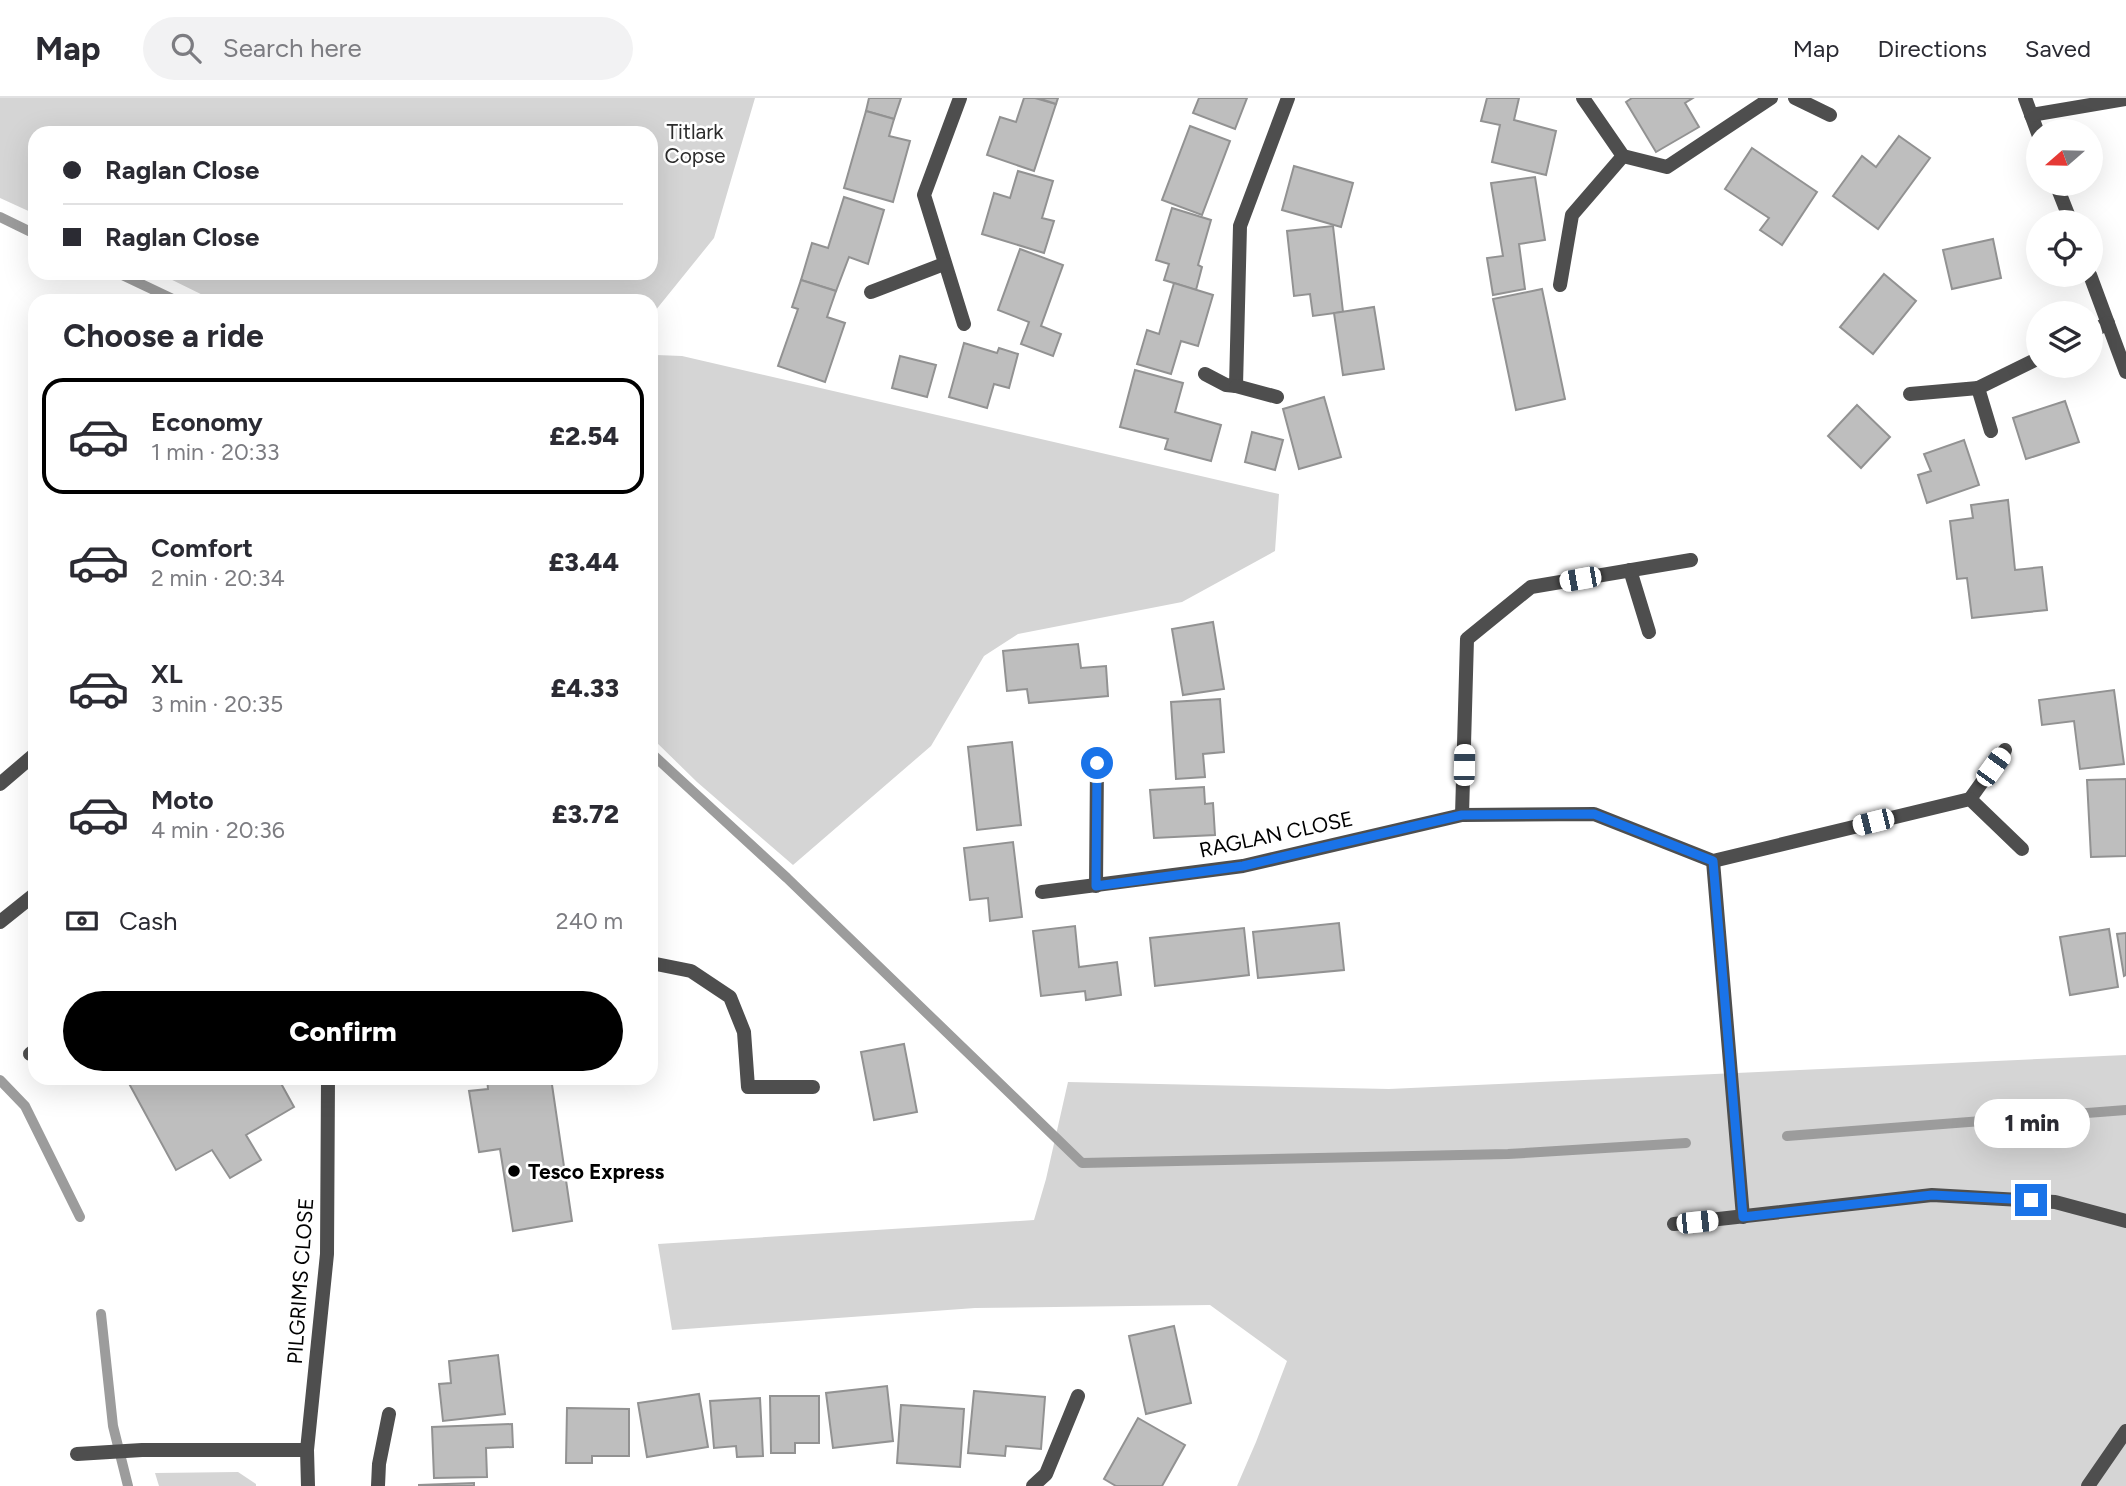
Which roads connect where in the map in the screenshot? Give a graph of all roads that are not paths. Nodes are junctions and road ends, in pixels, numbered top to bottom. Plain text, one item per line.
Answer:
1 (960, 98) edge
2 (1288, 98) edge
3 (1583, 98) edge
4 (1770, 98) edge
5 (1795, 98) edge
6 (2025, 98) edge
7 (2126, 99) edge
8 (1830, 115) dead end
9 (2031, 115) junction
10 (2033, 119) edge
11 (1623, 156) junction
12 (944, 264) junction
13 (1560, 285) dead end
14 (2094, 287) edge
15 (871, 292) dead end
16 (2108, 323) junction
17 (964, 324) dead end
18 (2103, 326) edge
19 (2026, 364) edge
20 (2126, 372) edge
21 (1205, 374) dead end
22 (1236, 386) junction
23 (1978, 388) junction
24 (1910, 394) dead end
25 (1277, 397) dead end
26 (1991, 431) dead end
27 (1690, 560) dead end
28 (1630, 570) junction
29 (1649, 632) dead end
30 (2005, 750) dead end
31 (28, 760) edge
32 (1097, 763) dead end
33 (0, 784) edge
34 (1970, 799) junction
35 (1462, 815) junction
36 (2022, 849) dead end
37 (1713, 861) junction
38 (1096, 886) junction
39 (1042, 891) dead end
40 (28, 900) edge
41 (0, 922) edge
42 (658, 965) edge
43 (328, 1085) edge
44 (813, 1087) dead end
45 (1743, 1217) junction
46 (2126, 1221) edge
47 (1674, 1224) dead end
48 (1078, 1396) dead end
49 (389, 1414) dead end
50 (2126, 1431) edge
51 (307, 1450) junction
52 (77, 1454) dead end
53 (308, 1486) edge
54 (378, 1486) edge
55 (1034, 1486) edge
56 (2088, 1486) edge

1 - 12 street
2 - 22 street
3 - 11 street
4 - 11 street
5 - 8 street
6 - 9 street
7 - 9 street
9 - 10 street
11 - 13 street
12 - 15 street
12 - 17 street
14 - 16 street
16 - 18 street
16 - 20 street
19 - 23 street
21 - 22 street
22 - 25 street
23 - 24 street
23 - 26 street
27 - 28 street
28 - 29 street
28 - 35 street
30 - 34 street
31 - 33 street
32 - 38 street
34 - 36 street
34 - 37 street
35 - 37 street, RAGLAN CLOSE
35 - 38 street, RAGLAN CLOSE
37 - 45 street
38 - 39 street, RAGLAN CLOSE
40 - 41 street
42 - 44 street
43 - 51 street, PILGRIMS CLOSE
45 - 46 street
45 - 47 street
48 - 55 street
49 - 54 street
50 - 56 street
51 - 52 street
51 - 53 street, PILGRIMS CLOSE

